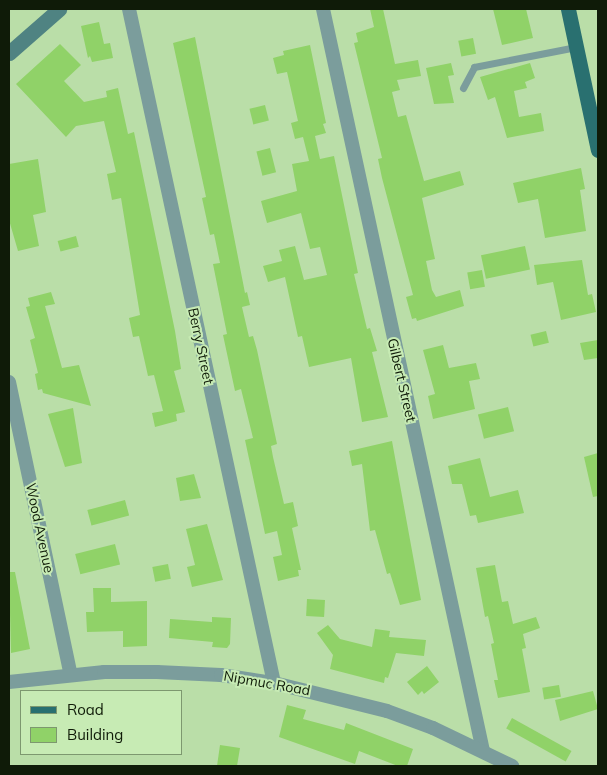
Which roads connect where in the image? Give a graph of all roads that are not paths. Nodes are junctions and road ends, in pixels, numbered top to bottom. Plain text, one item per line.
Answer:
1 (59, 9) edge
2 (129, 9) edge
3 (323, 9) edge
4 (568, 9) edge
5 (576, 47) junction
6 (9, 53) edge
7 (463, 88) dead end
8 (598, 150) edge
9 (9, 382) edge
10 (71, 675) junction
11 (9, 682) edge
12 (274, 683) junction
13 (483, 751) junction
14 (512, 766) edge

1 - 6 street
2 - 12 street, Berry Street
3 - 13 street, Gilbert Street
4 - 5 main road
5 - 7 lane
5 - 8 main road
9 - 10 street, Wood Avenue
10 - 11 street, Nipmuc Road
10 - 12 street, Nipmuc Road
12 - 13 street, Nipmuc Road
13 - 14 street, Nipmuc Road

